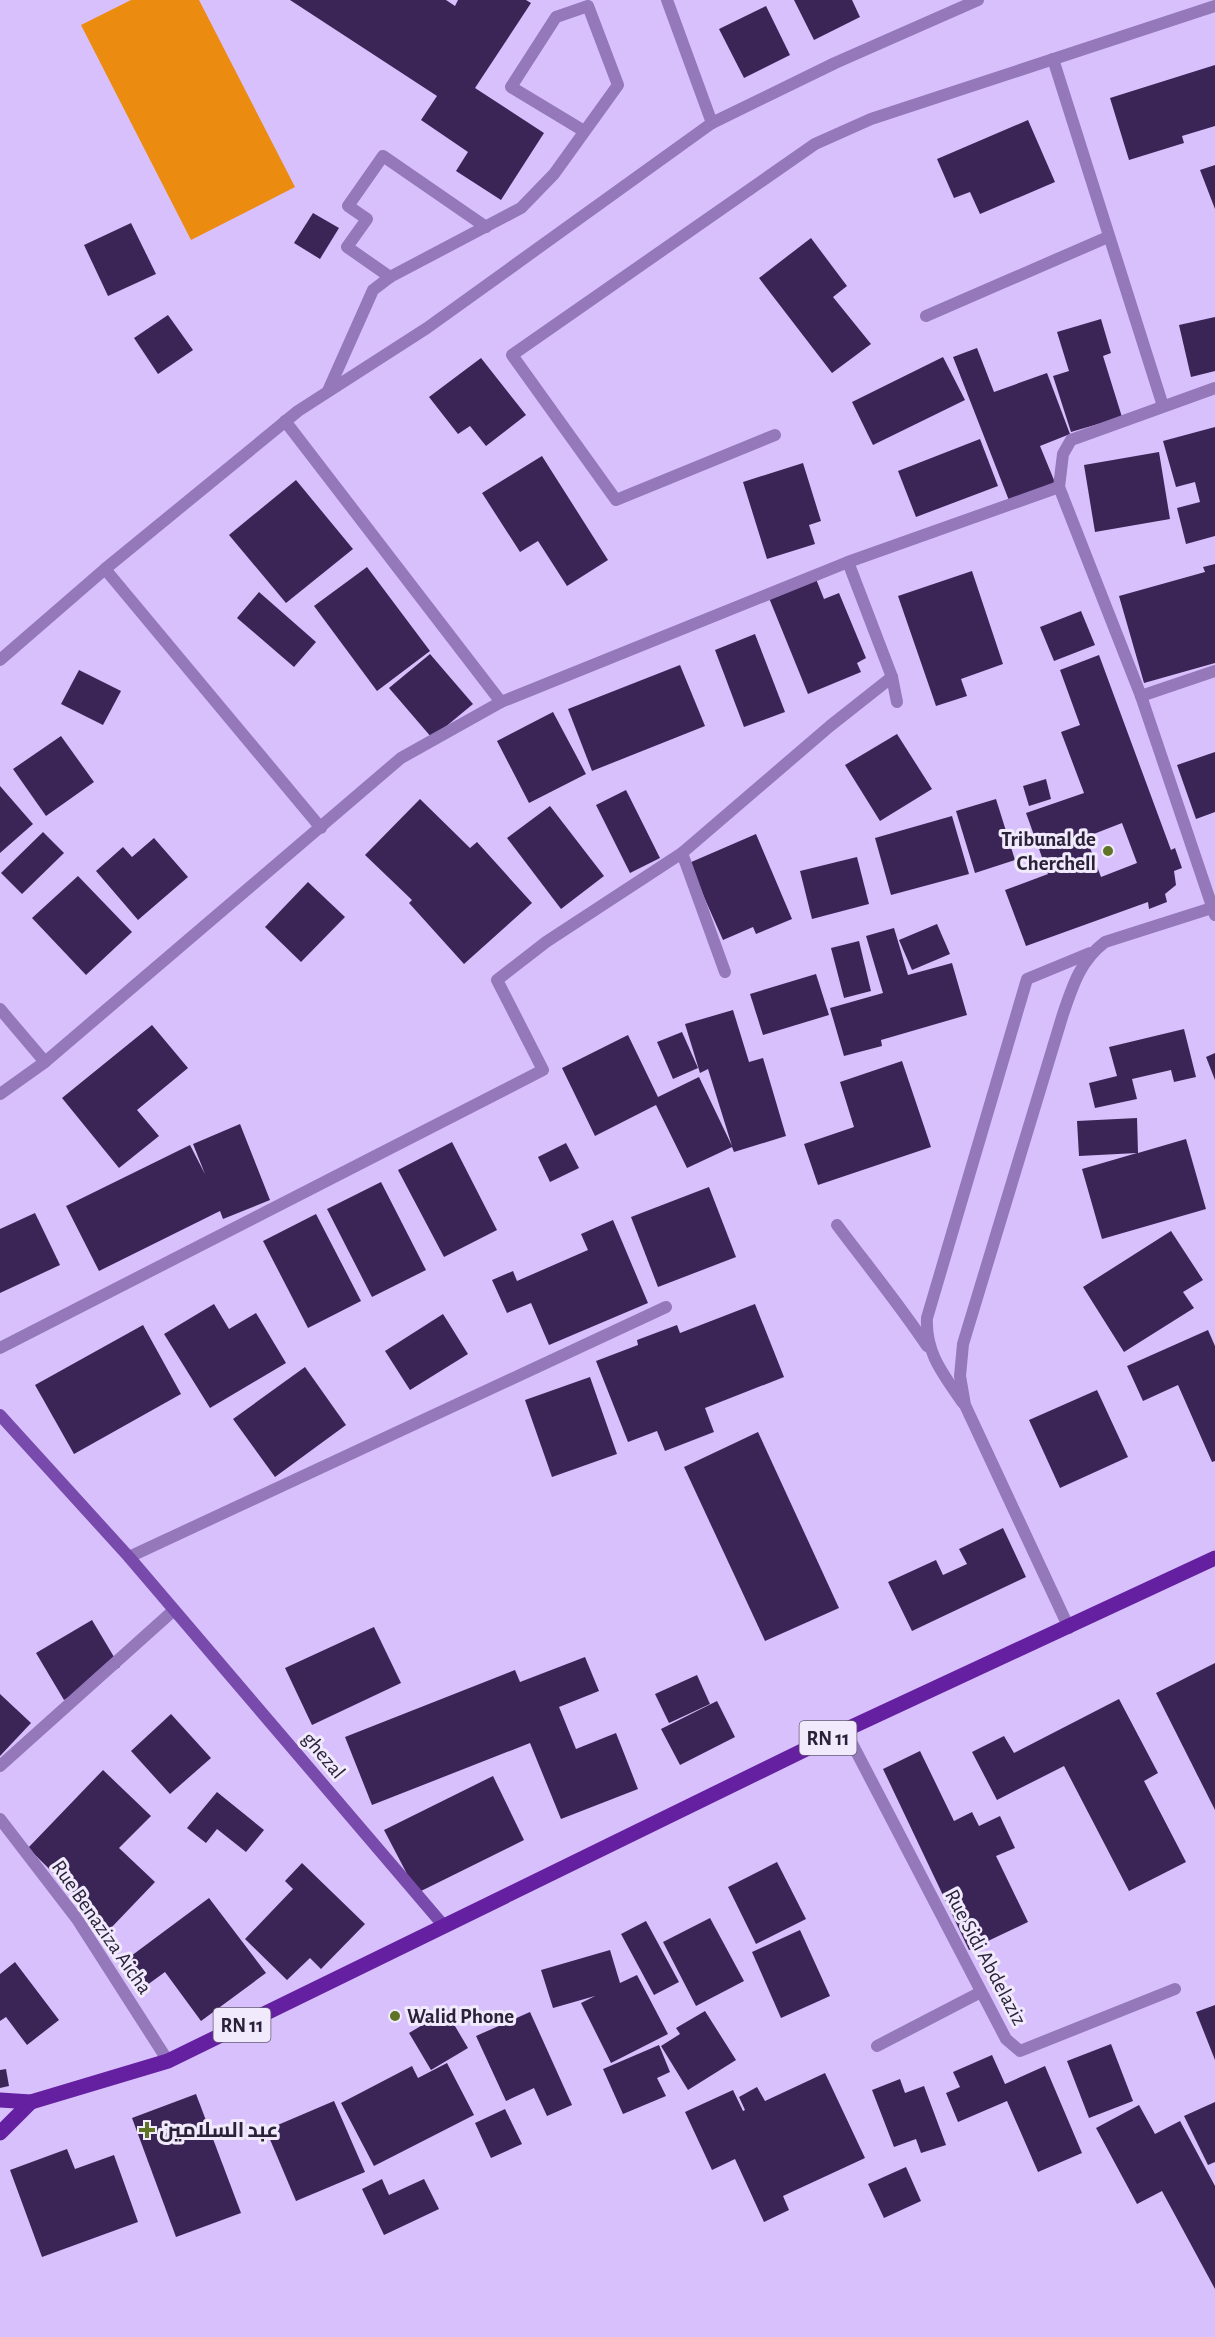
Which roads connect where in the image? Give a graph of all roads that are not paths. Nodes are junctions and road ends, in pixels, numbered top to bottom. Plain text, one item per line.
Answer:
1 (667, 0) edge
2 (978, 0) edge
3 (1215, 6) edge
4 (1053, 59) junction
5 (712, 123) junction
6 (584, 131) junction
7 (486, 227) junction
8 (1108, 237) junction
9 (390, 278) junction
10 (926, 316) dead end
11 (1215, 388) edge
12 (328, 392) junction
13 (1163, 406) junction
14 (285, 421) junction
15 (775, 435) dead end
16 (1059, 487) junction
17 (848, 561) junction
18 (105, 569) junction
19 (0, 660) edge
20 (1215, 671) edge
21 (892, 677) junction
22 (1141, 696) junction
23 (501, 702) junction
24 (897, 702) dead end
25 (321, 828) junction
26 (682, 853) junction
27 (1214, 910) edge
28 (1091, 953) junction
29 (725, 972) dead end
30 (0, 1009) edge
31 (45, 1062) junction
32 (0, 1094) edge
33 (837, 1225) dead end
34 (666, 1307) dead end
35 (0, 1348) edge
36 (929, 1349) junction
37 (965, 1405) junction
38 (0, 1415) edge
39 (129, 1557) junction
40 (1215, 1558) edge
41 (174, 1610) junction
42 (1069, 1628) junction
43 (845, 1730) junction
44 (0, 1766) edge
45 (0, 1819) edge
46 (444, 1926) junction
47 (1175, 1989) dead end
48 (981, 1992) junction
49 (877, 2046) dead end
50 (168, 2061) junction
51 (0, 2100) edge
52 (31, 2102) junction
53 (0, 2133) edge

1 - 5 street
2 - 5 street
3 - 4 street
4 - 8 street
4 - 15 street
5 - 12 street
6 - 6 street
6 - 7 street
7 - 9 street
7 - 9 street
8 - 10 street
8 - 13 street
9 - 12 street
11 - 13 street
12 - 14 street
13 - 16 street
14 - 18 street
14 - 23 street
16 - 17 street
16 - 22 street
17 - 21 street
17 - 23 street
18 - 19 street
18 - 25 street
20 - 22 street
21 - 24 street
21 - 26 street
22 - 27 street
23 - 25 street
25 - 31 street
26 - 29 street
26 - 35 street
27 - 28 street
28 - 36 street
28 - 37 street
30 - 31 street
31 - 32 street
33 - 36 street
34 - 39 street
36 - 37 street
37 - 42 street
38 - 39 main road, ghezal
39 - 41 main road, ghezal
40 - 42 main road, RN 11
41 - 44 street
41 - 46 main road, ghezal
42 - 43 main road, RN 11
43 - 46 main road, RN 11
43 - 48 street, Rue Sidi Abdelaziz
45 - 50 street, Rue Benaziza Aicha
46 - 50 main road, RN 11
47 - 48 street, Rue Sidi Abdelaziz
48 - 49 street
50 - 52 main road, RN 11
51 - 52 main road
52 - 53 main road, RN 11

